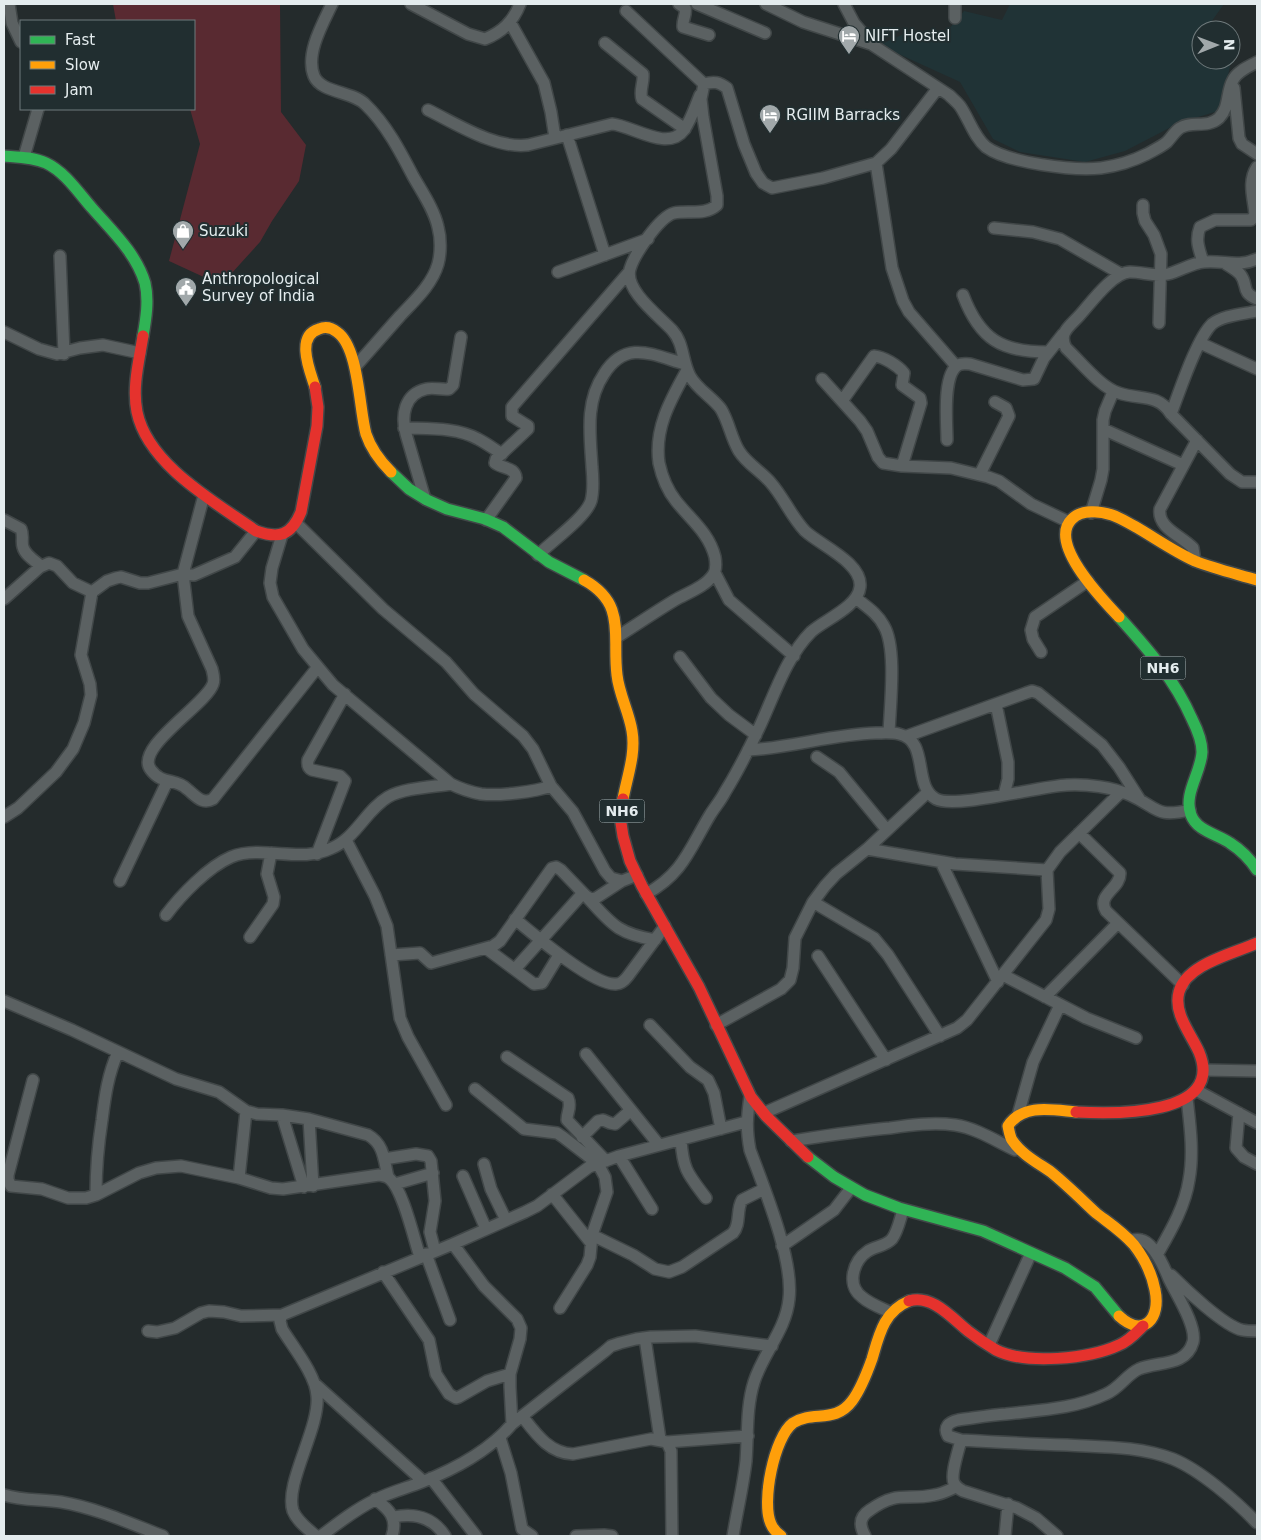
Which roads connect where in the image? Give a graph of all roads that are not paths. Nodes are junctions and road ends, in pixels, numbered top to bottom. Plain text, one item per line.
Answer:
1 (9, 4) edge
2 (332, 4) edge
3 (412, 4) edge
4 (520, 4) edge
5 (679, 4) edge
6 (697, 4) edge
7 (766, 4) edge
8 (844, 4) edge
9 (955, 4) edge
10 (626, 11) dead end
11 (955, 18) dead end
12 (510, 22) junction
13 (764, 33) dead end
14 (709, 35) dead end
15 (20, 40) edge
16 (604, 44) dead end
17 (871, 44) junction
18 (1257, 62) edge
19 (1233, 79) junction
20 (703, 88) junction
21 (938, 88) junction
22 (38, 110) edge
23 (428, 110) dead end
24 (685, 129) junction
25 (567, 135) junction
26 (555, 138) junction
27 (1257, 154) edge
28 (4, 156) edge
29 (24, 157) junction
30 (876, 163) junction
31 (1257, 168) edge
32 (1144, 205) dead end
33 (1256, 211) edge
34 (994, 228) dead end
35 (648, 239) junction
36 (605, 254) junction
37 (60, 256) dead end
38 (1257, 260) edge
39 (1203, 262) junction
40 (1225, 263) junction
41 (558, 272) dead end
42 (629, 272) junction
43 (1121, 274) junction
44 (1160, 275) junction
45 (963, 295) dead end
46 (1257, 299) edge
47 (1257, 311) edge
48 (1159, 323) dead end
49 (4, 332) edge
50 (1063, 334) junction
51 (462, 337) dead end
52 (1200, 343) junction
53 (1048, 352) junction
54 (64, 354) junction
55 (140, 354) junction
56 (355, 366) junction
57 (956, 366) junction
58 (686, 367) junction
59 (1257, 369) edge
60 (822, 379) dead end
61 (1114, 392) junction
62 (842, 401) junction
63 (995, 402) dead end
64 (1171, 414) junction
65 (404, 428) junction
66 (1103, 430) junction
67 (947, 440) dead end
68 (1196, 440) junction
69 (502, 454) junction
70 (1183, 465) junction
71 (902, 466) junction
72 (980, 474) junction
73 (1257, 482) edge
74 (204, 495) junction
75 (426, 500) junction
76 (1091, 512) junction
77 (4, 520) edge
78 (486, 520) junction
79 (1070, 522) junction
80 (296, 523) junction
81 (256, 531) junction
82 (282, 535) junction
83 (538, 555) junction
84 (1195, 561) junction
85 (41, 566) junction
86 (715, 573) junction
87 (183, 574) junction
88 (1257, 580) edge
89 (1088, 581) junction
90 (92, 592) junction
91 (857, 598) junction
92 (4, 599) edge
93 (617, 637) junction
94 (1041, 652) dead end
95 (794, 656) junction
96 (680, 657) dead end
97 (317, 668) junction
98 (345, 694) junction
99 (996, 704) junction
100 (889, 733) junction
101 (756, 734) junction
102 (907, 736) junction
103 (748, 750) junction
104 (817, 757) dead end
105 (167, 782) junction
106 (451, 784) junction
107 (551, 786) junction
108 (928, 792) junction
109 (1121, 792) junction
110 (1004, 795) junction
111 (1140, 800) junction
112 (1190, 810) junction
113 (4, 816) edge
114 (887, 830) junction
115 (1080, 833) junction
116 (346, 840) junction
117 (867, 849) junction
118 (271, 853) junction
119 (317, 854) junction
120 (942, 862) junction
121 (1047, 870) junction
122 (1257, 870) edge
123 (637, 875) junction
124 (120, 881) dead end
125 (622, 881) junction
126 (646, 894) junction
127 (584, 895) junction
128 (813, 902) junction
129 (166, 915) dead end
130 (515, 919) junction
131 (1118, 923) junction
132 (665, 926) junction
133 (250, 937) dead end
134 (540, 940) junction
135 (655, 940) junction
136 (1257, 943) edge
137 (487, 949) junction
138 (391, 955) junction
139 (559, 955) junction
140 (818, 956) dead end
141 (515, 970) junction
142 (1001, 979) junction
143 (1183, 985) junction
144 (1045, 997) junction
145 (4, 1001) edge
146 (1060, 1005) junction
147 (650, 1025) dead end
148 (716, 1025) junction
149 (940, 1036) junction
150 (1136, 1038) dead end
151 (118, 1052) junction
152 (586, 1054) dead end
153 (507, 1057) dead end
154 (886, 1060) junction
155 (1204, 1070) junction
156 (1257, 1071) edge
157 (33, 1080) dead end
158 (475, 1089) dead end
159 (1196, 1090) junction
160 (750, 1095) junction
161 (1187, 1098) junction
162 (446, 1105) dead end
163 (631, 1110) junction
164 (246, 1111) junction
165 (764, 1113) junction
166 (282, 1114) junction
167 (1238, 1114) junction
168 (1018, 1115) junction
169 (310, 1119) junction
170 (746, 1122) junction
171 (1257, 1123) edge
172 (721, 1129) junction
173 (582, 1137) junction
174 (681, 1140) junction
175 (791, 1141) junction
176 (659, 1146) junction
177 (619, 1156) junction
178 (1030, 1157) junction
179 (384, 1159) junction
180 (602, 1163) junction
181 (484, 1164) dead end
182 (1257, 1164) edge
183 (433, 1173) junction
184 (463, 1176) dead end
185 (238, 1178) junction
186 (392, 1180) junction
187 (7, 1186) edge
188 (308, 1186) junction
189 (851, 1188) junction
190 (764, 1190) junction
191 (552, 1194) junction
192 (96, 1195) junction
193 (706, 1198) dead end
194 (652, 1209) dead end
195 (903, 1210) junction
196 (506, 1220) junction
197 (486, 1229) junction
198 (592, 1239) junction
199 (1130, 1240) junction
200 (453, 1244) junction
201 (782, 1246) junction
202 (1031, 1253) junction
203 (427, 1254) junction
204 (1157, 1255) junction
205 (1165, 1270) junction
206 (383, 1272) junction
207 (560, 1308) dead end
208 (890, 1312) junction
209 (282, 1315) junction
210 (450, 1320) dead end
211 (1143, 1326) junction
212 (148, 1331) dead end
213 (1257, 1331) edge
214 (645, 1338) junction
215 (990, 1345) junction
216 (772, 1346) junction
217 (510, 1374) junction
218 (314, 1383) junction
219 (522, 1416) junction
220 (512, 1424) junction
221 (748, 1436) junction
222 (500, 1438) junction
223 (664, 1440) junction
224 (961, 1440) junction
225 (427, 1480) junction
226 (956, 1487) junction
227 (4, 1495) edge
228 (375, 1500) junction
229 (1008, 1504) junction
230 (394, 1517) junction
231 (1257, 1523) edge
232 (518, 1532) edge
233 (163, 1536) edge
234 (316, 1536) edge
235 (321, 1536) edge
236 (392, 1536) edge
237 (445, 1536) edge
238 (476, 1536) edge
239 (532, 1536) edge
240 (577, 1536) edge
241 (612, 1536) edge
242 (672, 1536) edge
243 (733, 1536) edge
244 (781, 1536) edge
245 (865, 1536) edge
246 (1005, 1536) edge
247 (1057, 1536) edge

1 - 15 street
2 - 56 street
3 - 12 street
4 - 12 street
5 - 14 street
6 - 13 street
7 - 17 street
8 - 17 street
9 - 11 street
10 - 20 street
12 - 26 street
16 - 24 street
17 - 21 street
18 - 19 street
19 - 21 street
19 - 27 street
20 - 24 street
20 - 30 street
20 - 35 street
21 - 30 street
22 - 29 street
23 - 26 street
24 - 25 street
25 - 26 street
25 - 36 street
28 - 29 main road
29 - 55 main road
30 - 57 street
31 - 33 street
32 - 44 street
33 - 39 street
34 - 43 street
35 - 36 street
35 - 42 street
36 - 41 street
37 - 54 street
38 - 40 street
39 - 40 street
39 - 44 street
40 - 46 street
42 - 58 street
42 - 69 street
43 - 44 street
43 - 50 street
44 - 48 street
45 - 53 street
47 - 52 street
49 - 54 street
50 - 53 street
50 - 61 street
51 - 65 street
52 - 59 street
52 - 64 street
53 - 57 street
54 - 55 street
55 - 74 main road
56 - 75 main road, NH6
56 - 80 main road, NH6
57 - 67 street
58 - 83 street
58 - 86 street
58 - 91 street
60 - 62 street
61 - 64 street
61 - 66 street
62 - 71 street
62 - 71 street
63 - 72 street
64 - 68 street
65 - 69 street
65 - 75 street
66 - 70 street
66 - 76 street
68 - 70 street
68 - 73 street
69 - 78 street
70 - 84 street
71 - 72 street
72 - 79 street
74 - 81 main road
74 - 87 street
75 - 78 main road, NH6
76 - 79 main road
76 - 84 main road
77 - 85 street
78 - 83 main road, NH6
79 - 89 main road, NH6
80 - 82 main road
80 - 107 street
81 - 82 main road
81 - 87 street
82 - 97 street
83 - 93 main road, NH6
84 - 88 main road
85 - 90 street
85 - 92 street
86 - 93 street
86 - 95 street
87 - 90 street
87 - 105 street
89 - 94 street
89 - 112 main road, NH6
90 - 113 street
91 - 95 street
91 - 100 street
93 - 123 main road, NH6
95 - 101 street
96 - 101 street
97 - 98 street
97 - 105 street
98 - 106 street
98 - 119 street
99 - 102 street
99 - 110 street
99 - 111 street
100 - 102 street
100 - 103 street
101 - 103 street
102 - 108 street
103 - 126 street
104 - 114 street
105 - 124 street
106 - 107 street
106 - 116 street
107 - 125 street
108 - 110 street
108 - 114 street
109 - 110 street
109 - 111 street
109 - 115 street
111 - 112 street
112 - 122 main road
114 - 117 street
115 - 121 street
115 - 131 street
116 - 119 street
116 - 138 street
117 - 120 street
117 - 128 street
118 - 119 street
118 - 129 street
118 - 133 street
120 - 121 street
120 - 142 street
121 - 142 street
123 - 125 street
123 - 126 main road, NH6
125 - 127 street
126 - 132 main road, NH6
127 - 130 street
127 - 134 street
127 - 135 street
128 - 148 street
128 - 149 street
130 - 134 street
130 - 137 street
131 - 143 street
131 - 144 street
132 - 135 street
132 - 148 main road, NH6
134 - 139 street
134 - 141 street
135 - 139 street
136 - 143 main road
137 - 138 street
137 - 141 street
138 - 162 street
139 - 141 street
140 - 154 street
142 - 144 street
142 - 149 street
143 - 155 main road
144 - 146 street
145 - 151 street
146 - 150 street
146 - 168 street
147 - 172 street
148 - 160 main road, NH6
149 - 154 street
151 - 164 street
151 - 192 street
152 - 163 street
153 - 173 street
154 - 165 street
155 - 156 street
155 - 159 main road
157 - 187 street
158 - 180 street
159 - 161 main road
159 - 167 street
160 - 165 main road, NH6
160 - 170 street
161 - 168 main road
161 - 204 street
163 - 173 street
163 - 176 street
164 - 166 street
164 - 185 street
165 - 175 main road, NH6
166 - 169 street
166 - 188 street
167 - 171 street
167 - 182 street
168 - 178 main road
169 - 179 street
169 - 188 street
170 - 172 street
170 - 190 street
172 - 174 street
173 - 180 street
174 - 176 street
174 - 193 street
175 - 178 street
175 - 189 main road, NH6
176 - 177 street
177 - 180 street
177 - 194 street
178 - 199 main road
179 - 183 street
179 - 186 street
180 - 191 street
180 - 198 street
181 - 196 street
183 - 186 street
183 - 203 street
184 - 197 street
185 - 188 street
185 - 192 street
186 - 188 street
186 - 203 street
187 - 192 street
189 - 195 main road, NH6
189 - 201 street
190 - 198 street
190 - 201 street
191 - 196 street
191 - 198 street
195 - 202 main road, NH6
195 - 208 street
196 - 197 street
197 - 200 street
198 - 207 street
199 - 204 street
199 - 211 main road
200 - 203 street
200 - 217 street
201 - 216 street
202 - 211 main road, NH6
202 - 215 street
203 - 206 street
203 - 210 street
204 - 205 street
205 - 213 street
205 - 224 street
206 - 209 street
206 - 217 street
208 - 215 main road
208 - 244 main road
209 - 212 street
209 - 218 street
211 - 215 main road
214 - 216 street
214 - 219 street
214 - 223 street
216 - 221 street
217 - 220 street
218 - 225 street
218 - 234 street
219 - 220 street
219 - 223 street
220 - 222 street
221 - 223 street
221 - 243 street
222 - 225 street
222 - 232 street
223 - 242 street
224 - 226 street
224 - 231 street
225 - 228 street
225 - 238 street
226 - 229 street
226 - 245 street
227 - 233 street
228 - 230 street
228 - 235 street
229 - 246 street
229 - 247 street
230 - 236 street
230 - 237 street
232 - 239 street
240 - 241 street

